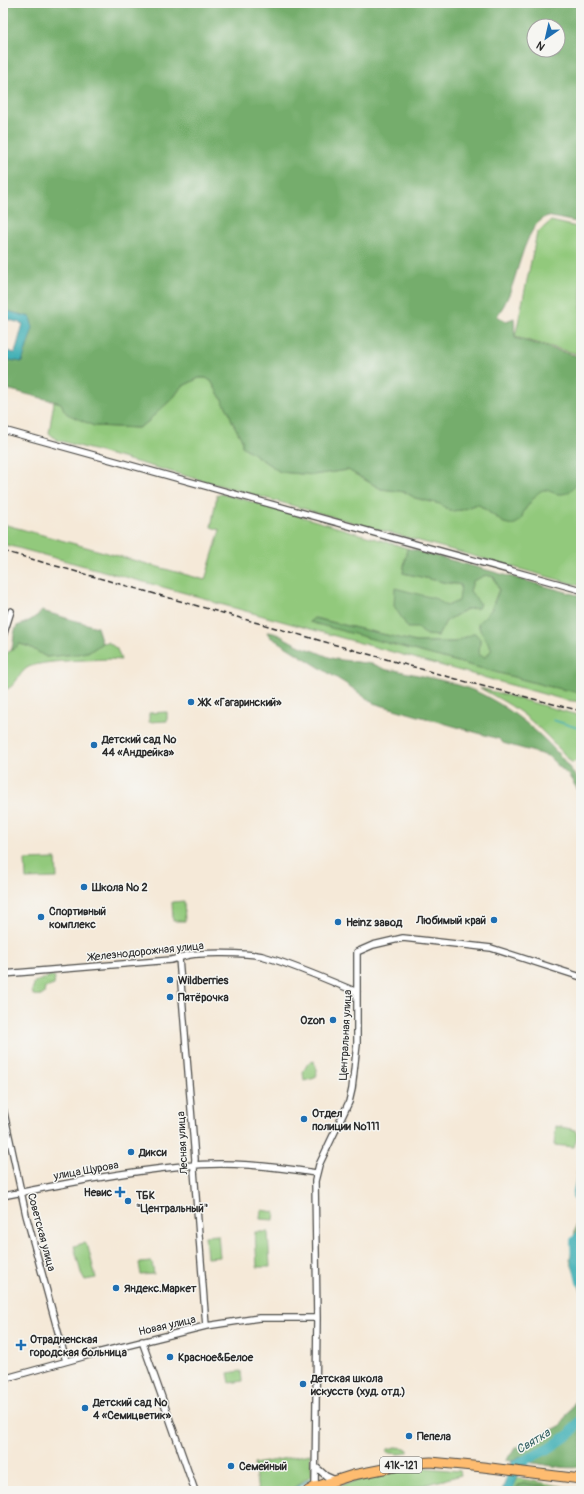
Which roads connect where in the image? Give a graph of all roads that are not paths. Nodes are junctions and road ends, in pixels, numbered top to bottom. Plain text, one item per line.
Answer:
1 (3, 430) edge
2 (581, 590) edge
3 (11, 611) dead end
4 (3, 636) edge
5 (179, 958) junction
6 (3, 974) edge
7 (581, 977) edge
8 (357, 992) junction
9 (3, 1108) edge
10 (194, 1165) junction
11 (316, 1173) junction
12 (21, 1193) junction
13 (3, 1196) edge
14 (317, 1318) junction
15 (206, 1326) junction
16 (142, 1341) junction
17 (66, 1361) junction
18 (3, 1379) edge
19 (316, 1467) junction
20 (581, 1479) edge
21 (337, 1480) junction
22 (312, 1489) edge
23 (195, 1491) edge

1 - 2 street
3 - 4 street
5 - 6 street, Железнодорожная улица
5 - 8 street, Железнодорожная улица
5 - 10 street, Лесная улица
7 - 8 street, Центральная улица
8 - 11 street, Центральная улица
9 - 12 street, Советская улица
10 - 11 street, улица Щурова
10 - 12 street, улица Щурова
10 - 15 street, Лесная улица
11 - 14 street, Центральная улица
12 - 13 street, улица Щурова
12 - 17 street, Советская улица
14 - 15 street, Новая улица
14 - 19 street, Центральная улица
15 - 16 street, Новая улица
16 - 17 street, Новая улица
16 - 23 street
17 - 18 street, Новая улица
19 - 21 street
19 - 22 street, Центральная улица
20 - 21 main road, 41К-121
21 - 22 main road, 41К-121

